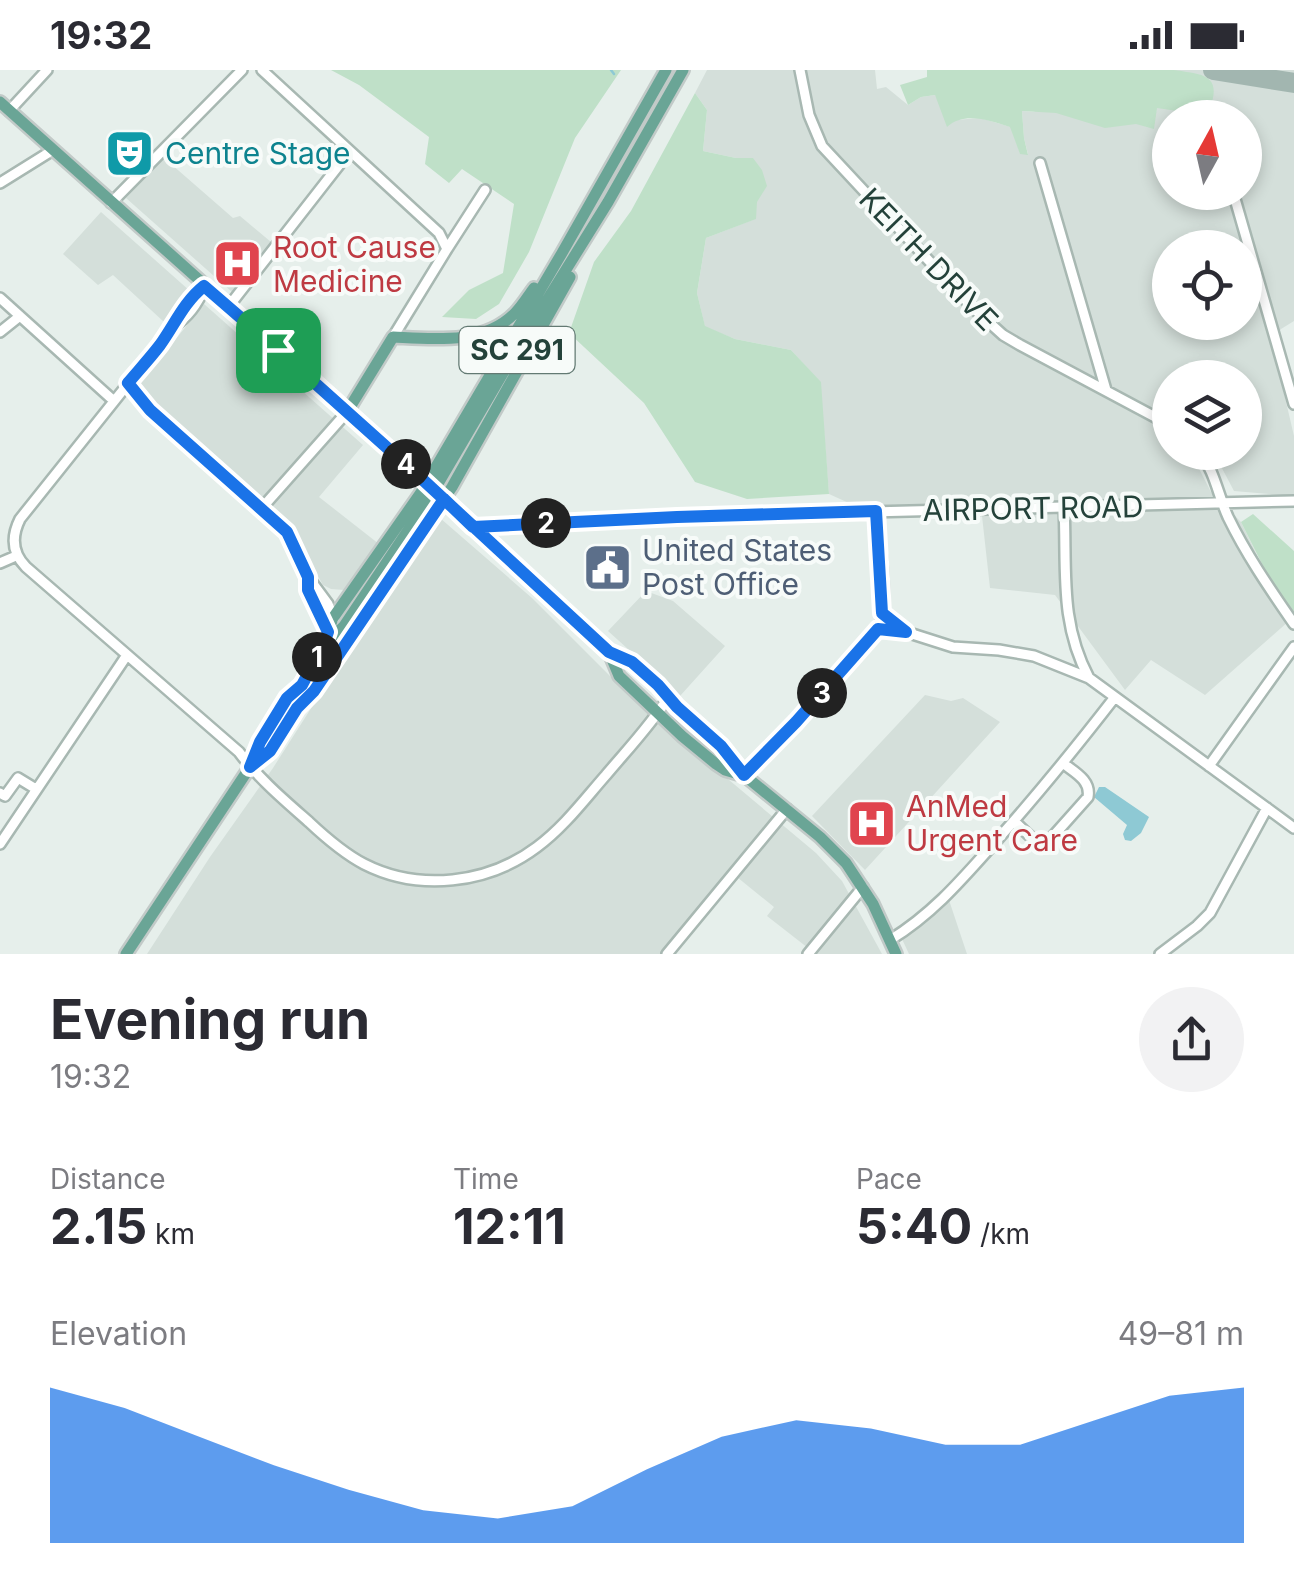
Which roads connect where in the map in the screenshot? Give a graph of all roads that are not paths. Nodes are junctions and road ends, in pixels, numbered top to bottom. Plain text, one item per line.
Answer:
1 (46, 70) edge
2 (242, 70) edge
3 (262, 70) edge
4 (666, 70) edge
5 (683, 70) edge
6 (800, 70) edge
7 (5, 107) edge
8 (53, 150) junction
9 (350, 151) junction
10 (1040, 162) dead end
11 (0, 183) edge
12 (485, 190) dead end
13 (111, 202) junction
14 (1238, 210) edge
15 (447, 250) junction
16 (562, 253) junction
17 (204, 286) junction
18 (0, 298) edge
19 (229, 306) junction
20 (20, 316) junction
21 (0, 332) edge
22 (393, 337) junction
23 (128, 383) junction
24 (1106, 390) junction
25 (114, 401) junction
26 (1294, 404) edge
27 (346, 412) junction
28 (1152, 415) edge
29 (1210, 470) edge
30 (433, 497) junction
31 (1294, 500) edge
32 (1222, 503) junction
33 (1064, 507) junction
34 (262, 509) junction
35 (876, 511) junction
36 (473, 527) junction
37 (13, 542) junction
38 (2, 547) edge
39 (16, 556) junction
40 (0, 563) edge
41 (308, 577) junction
42 (882, 613) junction
43 (339, 622) junction
44 (1294, 624) edge
45 (878, 629) junction
46 (328, 632) junction
47 (906, 632) junction
48 (323, 646) junction
49 (1294, 647) edge
50 (609, 652) junction
51 (127, 655) junction
52 (1089, 678) junction
53 (302, 685) junction
54 (1114, 697) junction
55 (668, 698) junction
56 (297, 708) junction
57 (658, 714) junction
58 (1064, 764) junction
59 (1209, 766) junction
60 (250, 767) junction
61 (744, 775) junction
62 (36, 789) junction
63 (0, 793) edge
64 (1268, 808) junction
65 (787, 809) junction
66 (1014, 820) junction
67 (1294, 828) edge
68 (0, 844) edge
69 (862, 887) junction
70 (890, 940) junction
71 (126, 954) edge
72 (667, 954) edge
73 (808, 954) edge
74 (896, 954) edge
75 (1160, 954) edge

1 - 7 street
2 - 13 street
3 - 9 street
4 - 16 main road, SC 291
5 - 30 main road
6 - 24 street, KEITH DRIVE
7 - 8 main road
8 - 11 street
8 - 13 main road
9 - 15 street
9 - 19 street
10 - 24 street
12 - 15 street
13 - 17 main road
14 - 26 street
15 - 22 street
16 - 22 main road
16 - 30 main road, SC 291
17 - 19 main road
17 - 23 street
18 - 20 street
19 - 27 main road
20 - 21 street
20 - 25 street
22 - 27 main road
23 - 25 street
23 - 34 street
24 - 28 street, KEITH DRIVE
25 - 37 street
27 - 30 main road, bridge
27 - 34 street
29 - 32 street
30 - 36 main road
30 - 43 main road, SC 291
30 - 56 main road
31 - 32 street, AIRPORT ROAD
32 - 33 street, AIRPORT ROAD
32 - 44 street
33 - 35 street, AIRPORT ROAD
33 - 52 street
34 - 41 street
35 - 36 street, AIRPORT ROAD
35 - 42 street
36 - 50 main road
37 - 38 street
37 - 39 street
39 - 40 street
39 - 51 street
41 - 43 street
41 - 46 street
42 - 45 street
42 - 47 street
43 - 46 main road, SC 291
43 - 48 main road, SC 291
45 - 47 street
45 - 61 street
46 - 48 main road, SC 291
47 - 52 street
48 - 53 main road, SC 291
49 - 59 street
50 - 55 main road
50 - 57 main road
51 - 60 street
51 - 62 street
52 - 54 street
53 - 56 main road, SC 291
53 - 60 main road, SC 291
54 - 58 street
54 - 59 street
55 - 57 street
55 - 61 main road
56 - 60 main road, SC 291
57 - 60 street
57 - 61 main road
58 - 66 street
58 - 66 street
59 - 64 street
60 - 71 main road, SC 291
61 - 65 main road
62 - 63 street
62 - 68 street
64 - 67 street
64 - 75 street
65 - 69 main road
65 - 72 street
66 - 70 street
69 - 70 main road
69 - 73 street
70 - 74 main road

